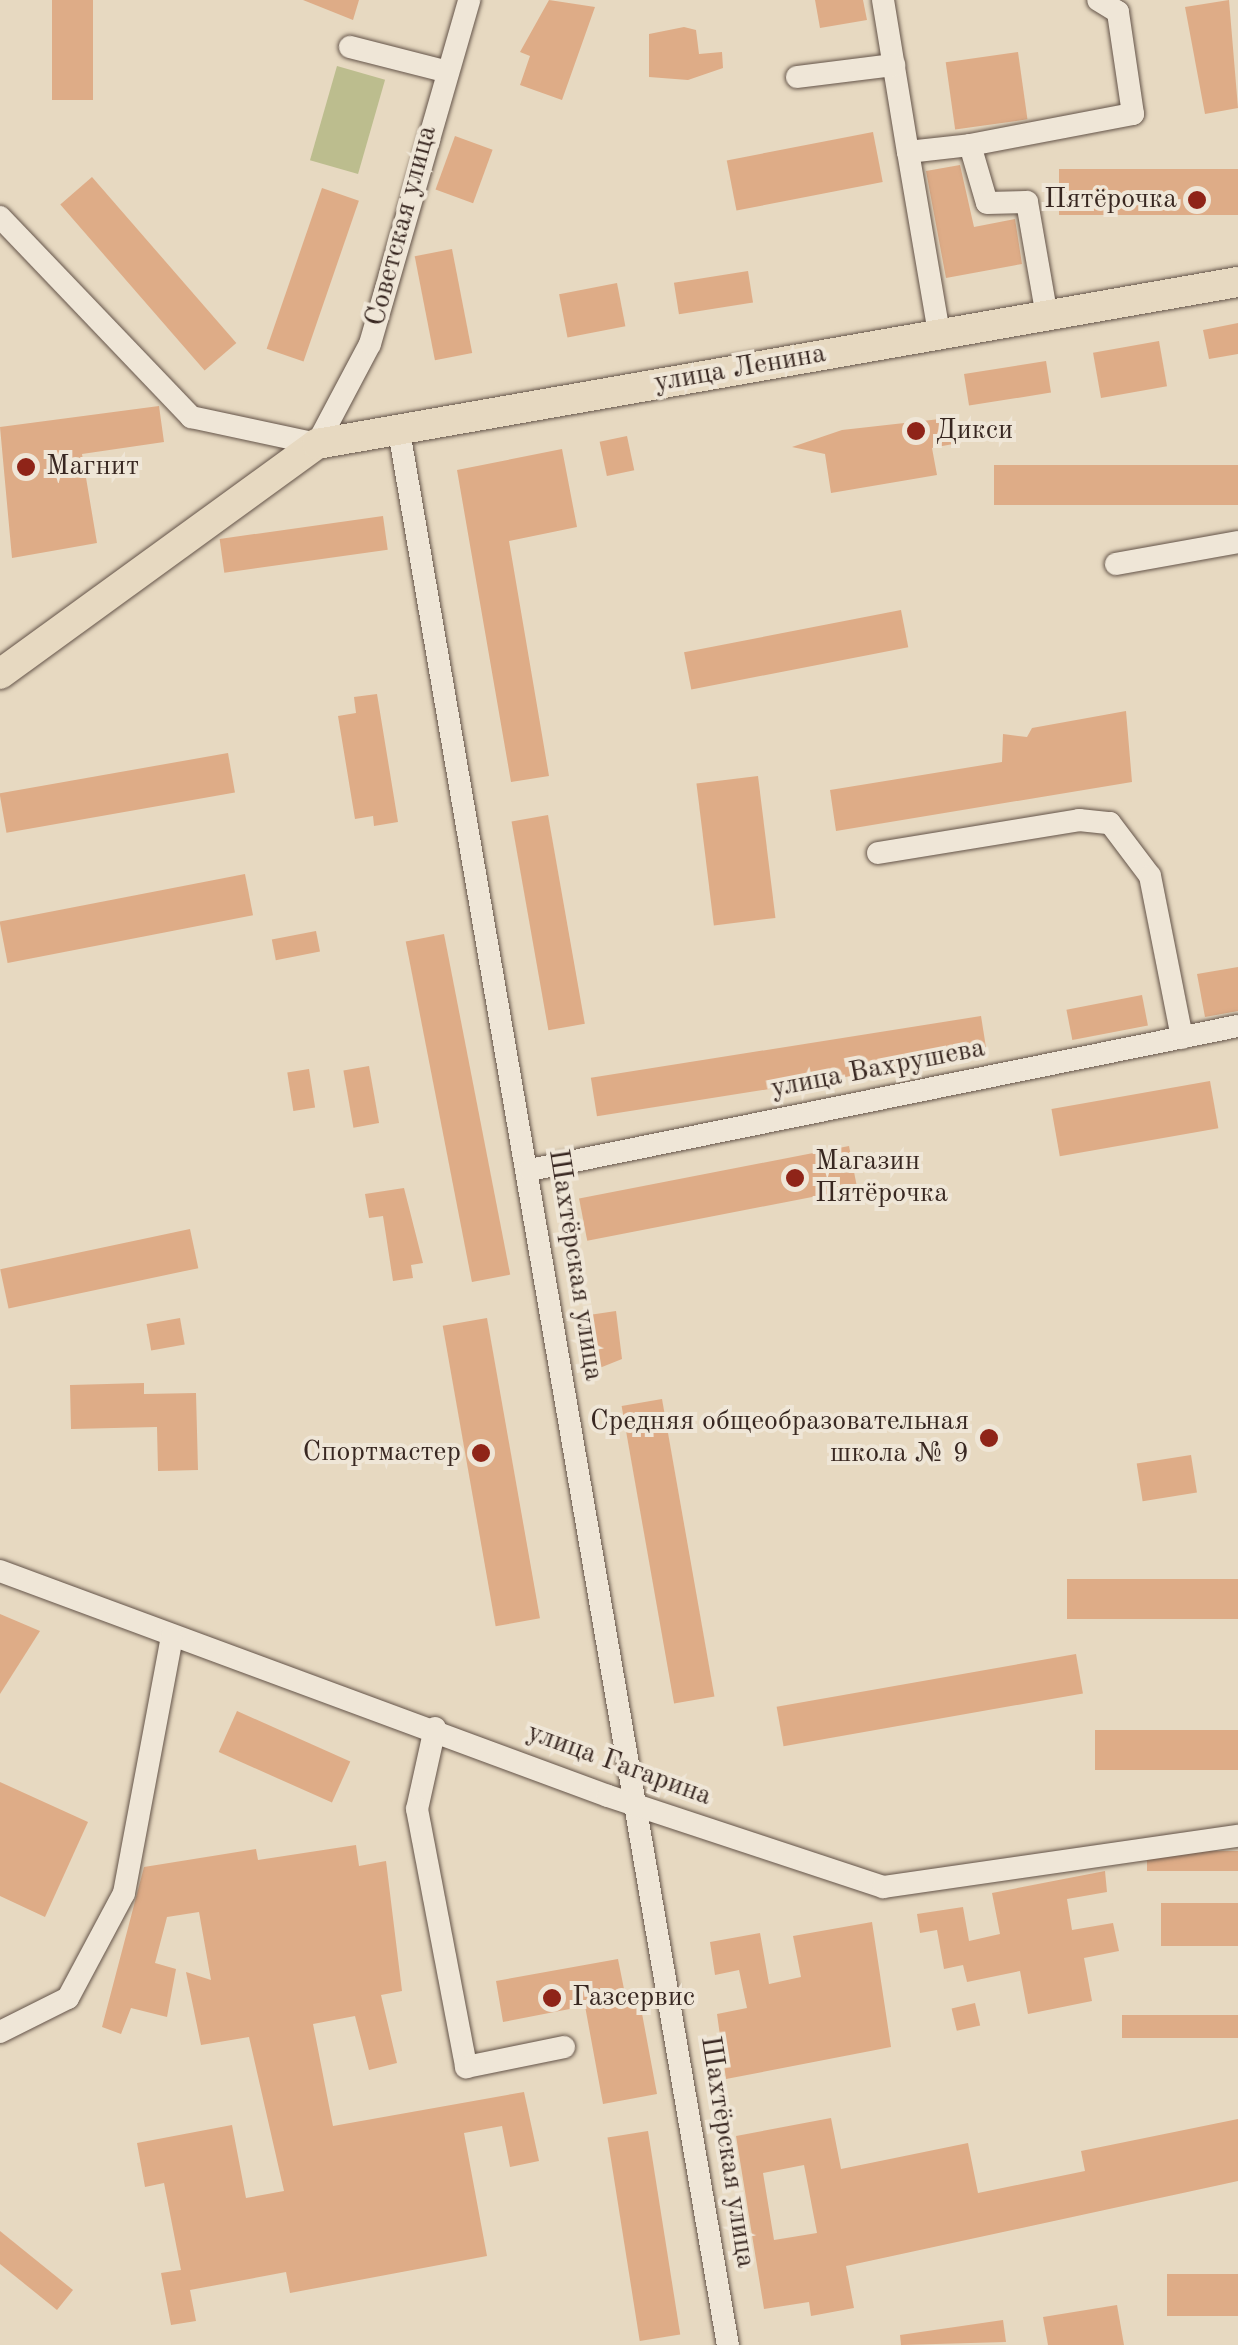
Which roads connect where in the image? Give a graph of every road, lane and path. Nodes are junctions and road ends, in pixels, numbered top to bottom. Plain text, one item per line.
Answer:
1 (468, 0) edge
2 (884, 0) edge
3 (1098, 0) edge
4 (350, 47) dead end
5 (894, 65) junction
6 (444, 71) junction
7 (797, 78) dead end
8 (970, 145) junction
9 (908, 152) junction
10 (0, 217) edge
11 (1238, 282) edge
12 (1047, 317) junction
13 (939, 333) junction
14 (399, 432) junction
15 (316, 444) junction
16 (1238, 542) edge
17 (1116, 564) dead end
18 (0, 674) edge
19 (878, 853) dead end
20 (1238, 1026) edge
21 (1182, 1038) junction
22 (530, 1170) junction
23 (0, 1571) edge
24 (172, 1637) junction
25 (435, 1728) junction
26 (642, 1807) junction
27 (1238, 1836) edge
28 (0, 2032) edge
29 (564, 2048) dead end
30 (728, 2345) edge

1 - 6 street, Советская улица
2 - 5 street
3 - 8 street
4 - 6 street
5 - 7 street
5 - 9 street
6 - 15 street, Советская улица
8 - 9 street
8 - 12 street
9 - 13 street
10 - 15 street
11 - 12 main road, улица Ленина
12 - 13 main road, улица Ленина
13 - 14 main road, улица Ленина
14 - 15 main road, улица Ленина
14 - 22 street, Шахтёрская улица
15 - 18 main road, улица Ленина
16 - 17 street
19 - 21 street
20 - 21 street, улица Вахрушева
21 - 22 street, улица Вахрушева
22 - 26 street, Шахтёрская улица
23 - 24 street, улица Гагарина
24 - 25 street, улица Гагарина
24 - 28 street
25 - 26 street, улица Гагарина
25 - 29 street
26 - 27 street, улица Гагарина
26 - 30 street, Шахтёрская улица

